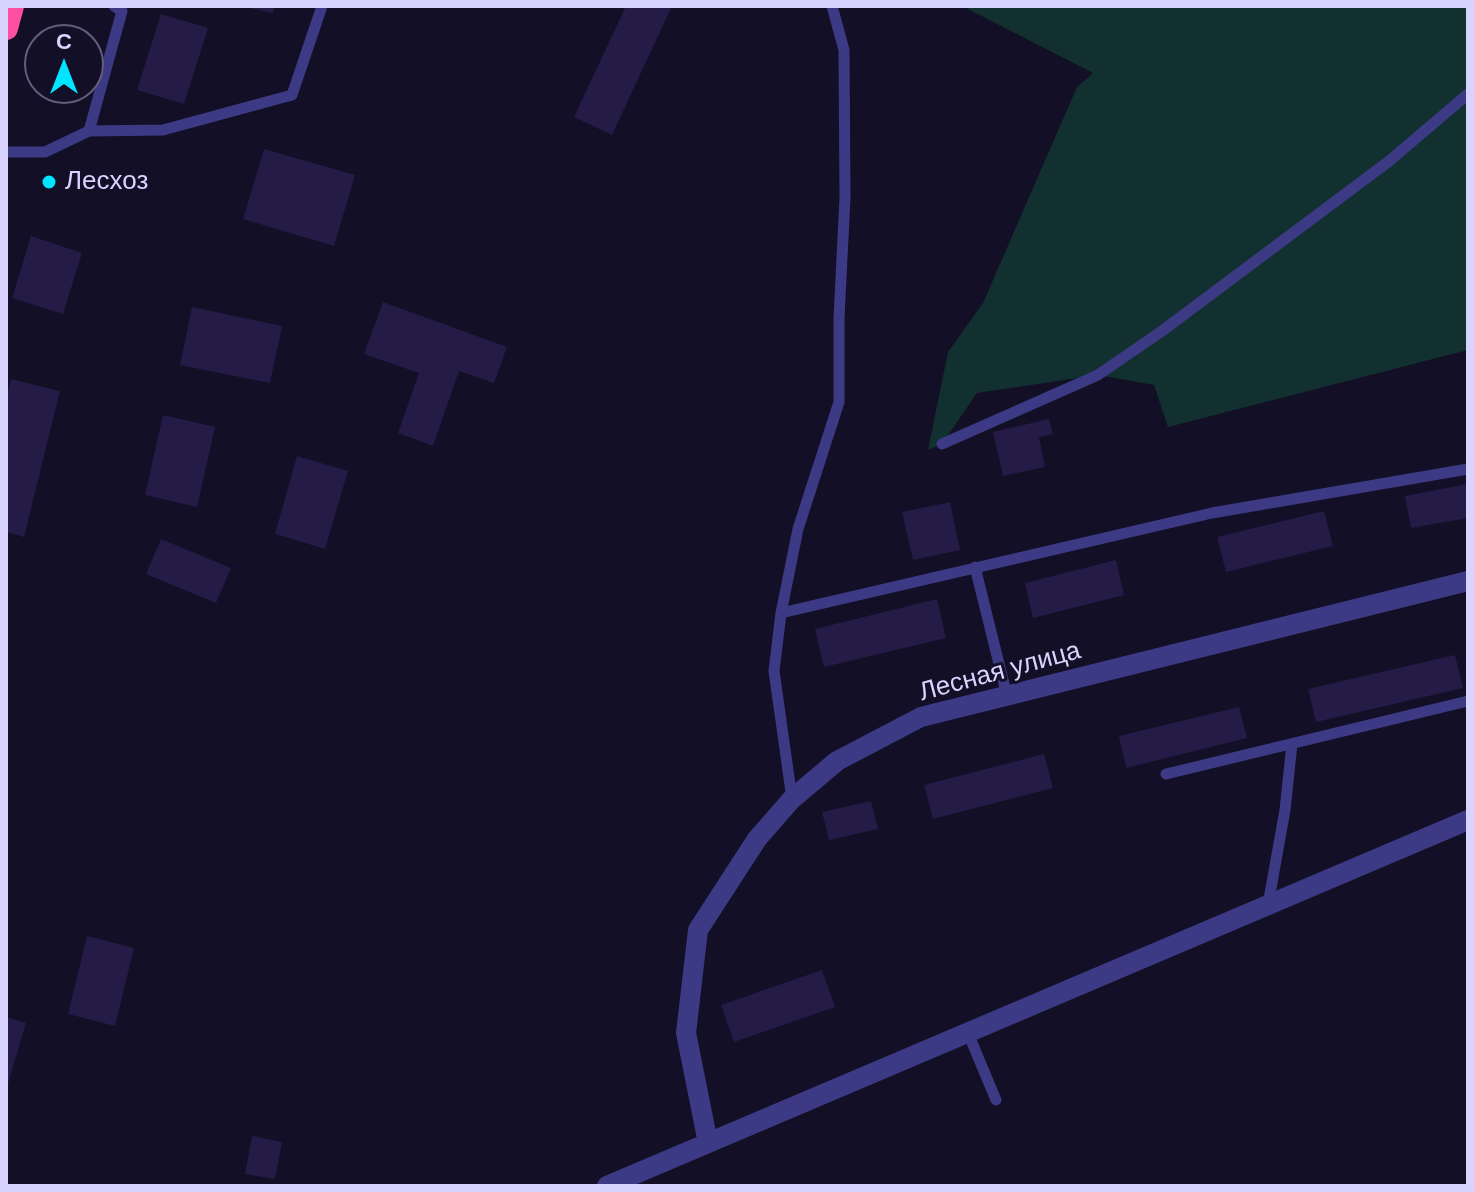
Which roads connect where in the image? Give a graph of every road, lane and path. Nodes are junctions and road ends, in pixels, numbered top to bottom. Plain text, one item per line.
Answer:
1 (12, 6) edge
2 (114, 6) edge
3 (322, 6) edge
4 (832, 6) edge
5 (6, 28) edge
6 (1468, 94) edge
7 (89, 131) junction
8 (6, 152) edge
9 (942, 444) dead end
10 (1468, 469) edge
11 (975, 567) junction
12 (1468, 581) edge
13 (781, 613) junction
14 (1007, 696) junction
15 (1468, 701) edge
16 (1292, 744) junction
17 (1166, 774) dead end
18 (792, 799) junction
19 (1468, 820) edge
20 (1268, 905) junction
21 (968, 1033) junction
22 (996, 1100) dead end
23 (708, 1143) junction
24 (607, 1186) edge

1 - 5 highway
2 - 7 lane
3 - 7 lane
4 - 13 lane
6 - 9 lane
7 - 8 lane
10 - 11 lane
11 - 13 lane
11 - 14 lane
12 - 14 street, Лесная улица
13 - 18 lane
14 - 18 street, Лесная улица
15 - 16 lane
16 - 17 lane
16 - 20 lane
18 - 23 street, Лесная улица
19 - 20 street
20 - 21 street
21 - 22 lane
21 - 23 street
23 - 24 street

